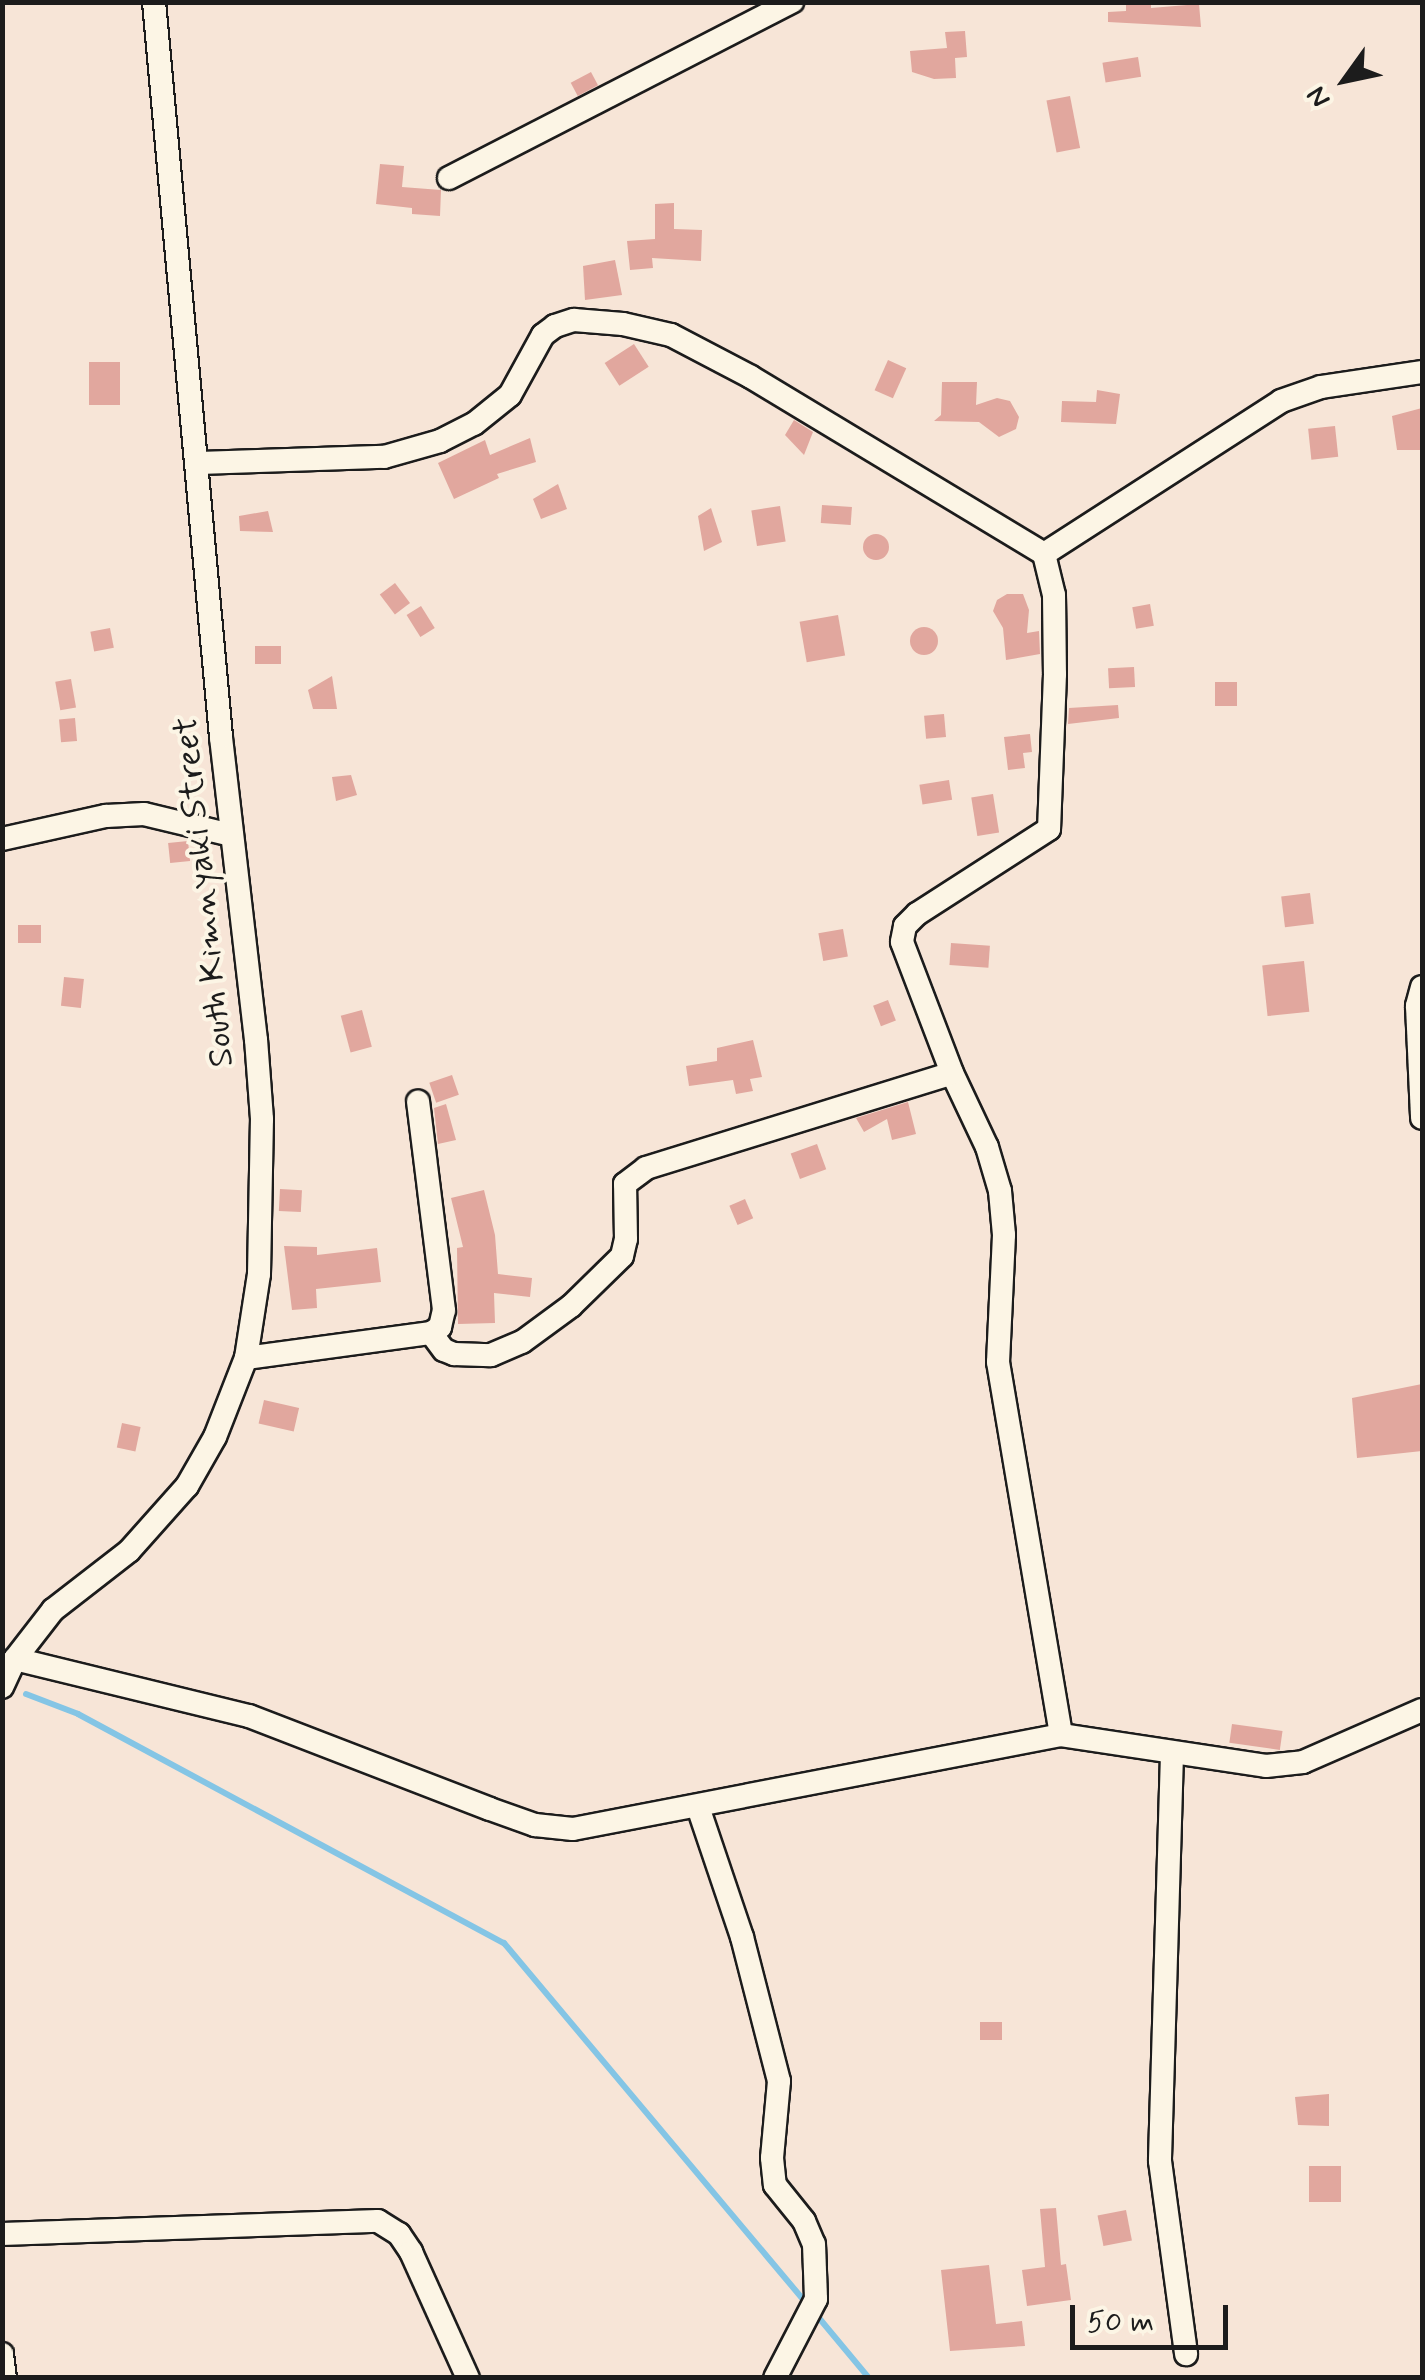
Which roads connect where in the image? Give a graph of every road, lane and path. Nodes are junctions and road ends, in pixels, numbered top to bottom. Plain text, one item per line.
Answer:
1 (154, 2) edge
2 (792, 2) edge
3 (449, 178) dead end
4 (1422, 372) edge
5 (199, 462) junction
6 (1044, 554) junction
7 (231, 835) junction
8 (2, 839) edge
9 (1422, 987) edge
10 (952, 1072) junction
11 (418, 1102) dead end
12 (1422, 1118) edge
13 (431, 1334) junction
14 (246, 1358) junction
15 (15, 1659) junction
16 (2, 1687) edge
17 (1422, 1710) edge
18 (1061, 1735) junction
19 (1172, 1754) junction
20 (698, 1807) junction
21 (2, 2234) edge
22 (2, 2354) edge
23 (1186, 2354) dead end
24 (5, 2378) edge
25 (468, 2378) edge
26 (776, 2378) edge

1 - 5 street, South Kimnyaki Street
2 - 3 street
4 - 6 street
5 - 6 street
5 - 7 street, South Kimnyaki Street
6 - 10 street
7 - 8 street
7 - 14 street, South Kimnyaki Street
9 - 12 street
10 - 13 street
10 - 18 street
11 - 13 street
13 - 14 street
14 - 15 street, South Kimnyaki Street
15 - 16 street, South Kimnyaki Street
15 - 20 street
17 - 19 street
18 - 19 street
18 - 20 street
19 - 23 street
20 - 26 street
21 - 25 street
22 - 24 street

